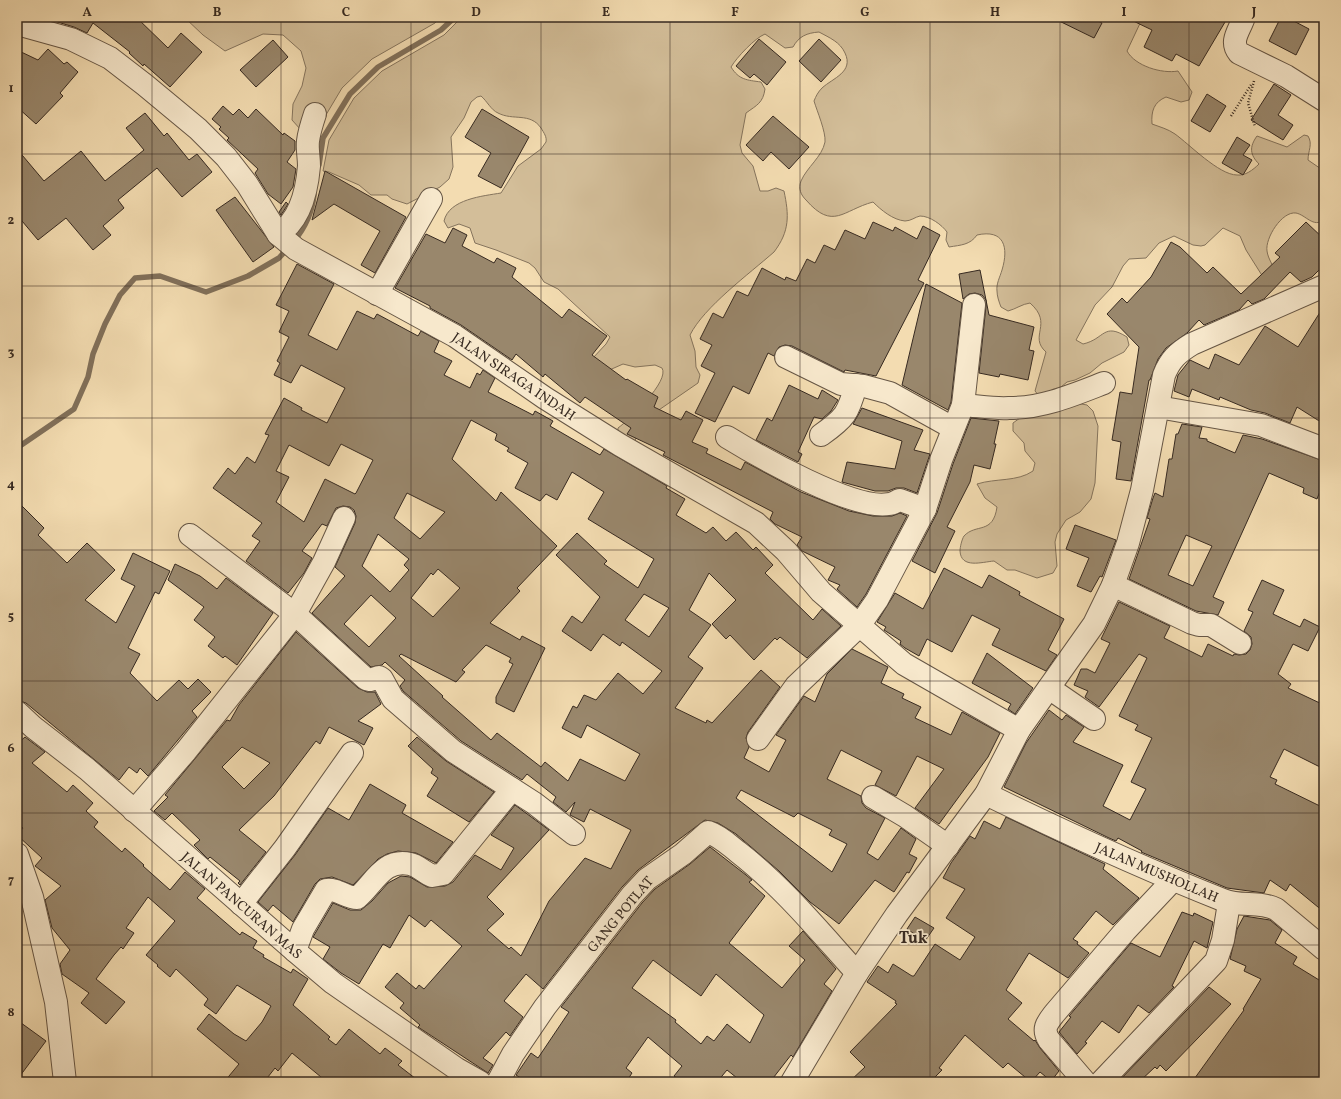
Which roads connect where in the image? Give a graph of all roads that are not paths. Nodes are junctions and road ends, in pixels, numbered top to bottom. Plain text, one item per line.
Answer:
1 (1244, 17) edge
2 (17, 24) edge
3 (1324, 100) edge
4 (315, 114) dead end
5 (431, 199) dead end
6 (285, 240) junction
7 (1324, 286) edge
8 (377, 294) junction
9 (974, 305) dead end
10 (786, 357) dead end
11 (1104, 383) dead end
12 (856, 385) junction
13 (963, 405) junction
14 (1158, 408) junction
15 (953, 428) junction
16 (820, 436) dead end
17 (727, 437) dead end
18 (1324, 449) edge
19 (925, 509) junction
20 (344, 518) dead end
21 (190, 535) dead end
22 (1113, 585) junction
23 (295, 614) junction
24 (859, 626) junction
25 (1240, 643) dead end
26 (1049, 688) junction
27 (17, 712) edge
28 (1094, 719) dead end
29 (1019, 730) junction
30 (758, 739) dead end
31 (352, 753) dead end
32 (512, 789) junction
33 (986, 794) junction
34 (873, 797) dead end
35 (134, 811) junction
36 (574, 834) dead end
37 (948, 846) junction
38 (17, 854) edge
39 (1172, 880) junction
40 (1229, 903) junction
41 (241, 904) junction
42 (1323, 947) edge
43 (295, 951) junction
44 (858, 973) junction
45 (65, 1082) edge
46 (480, 1082) edge
47 (498, 1082) edge
48 (792, 1082) edge
49 (1085, 1082) edge
50 (1101, 1082) edge

1 - 3 street
2 - 6 street, JALAN SIRAGA INDAH
4 - 6 street
5 - 8 street
6 - 8 street, JALAN SIRAGA INDAH
7 - 14 street
8 - 24 street, JALAN SIRAGA INDAH
9 - 13 street
10 - 12 street
11 - 13 street
12 - 15 street
12 - 16 street
13 - 15 street
14 - 18 street
14 - 22 street
15 - 19 street
17 - 19 street
19 - 24 street
20 - 23 street
21 - 23 street
22 - 25 street
22 - 26 street
23 - 32 street
23 - 35 street
24 - 29 street, JALAN SIRAGA INDAH
24 - 30 street
26 - 28 street
26 - 29 street
27 - 35 street, JALAN PANCURAN MAS
29 - 33 street
31 - 41 street
32 - 36 street
32 - 43 street
33 - 37 street
33 - 39 street, JALAN MUSHOLLAH
34 - 37 street
35 - 41 street, JALAN PANCURAN MAS
37 - 44 street
38 - 45 street
39 - 40 street, JALAN MUSHOLLAH
39 - 49 street
40 - 42 street, JALAN MUSHOLLAH
40 - 50 street
41 - 43 street, JALAN PANCURAN MAS
43 - 46 street, JALAN PANCURAN MAS
44 - 47 street, GANG POTLAT
44 - 48 street

